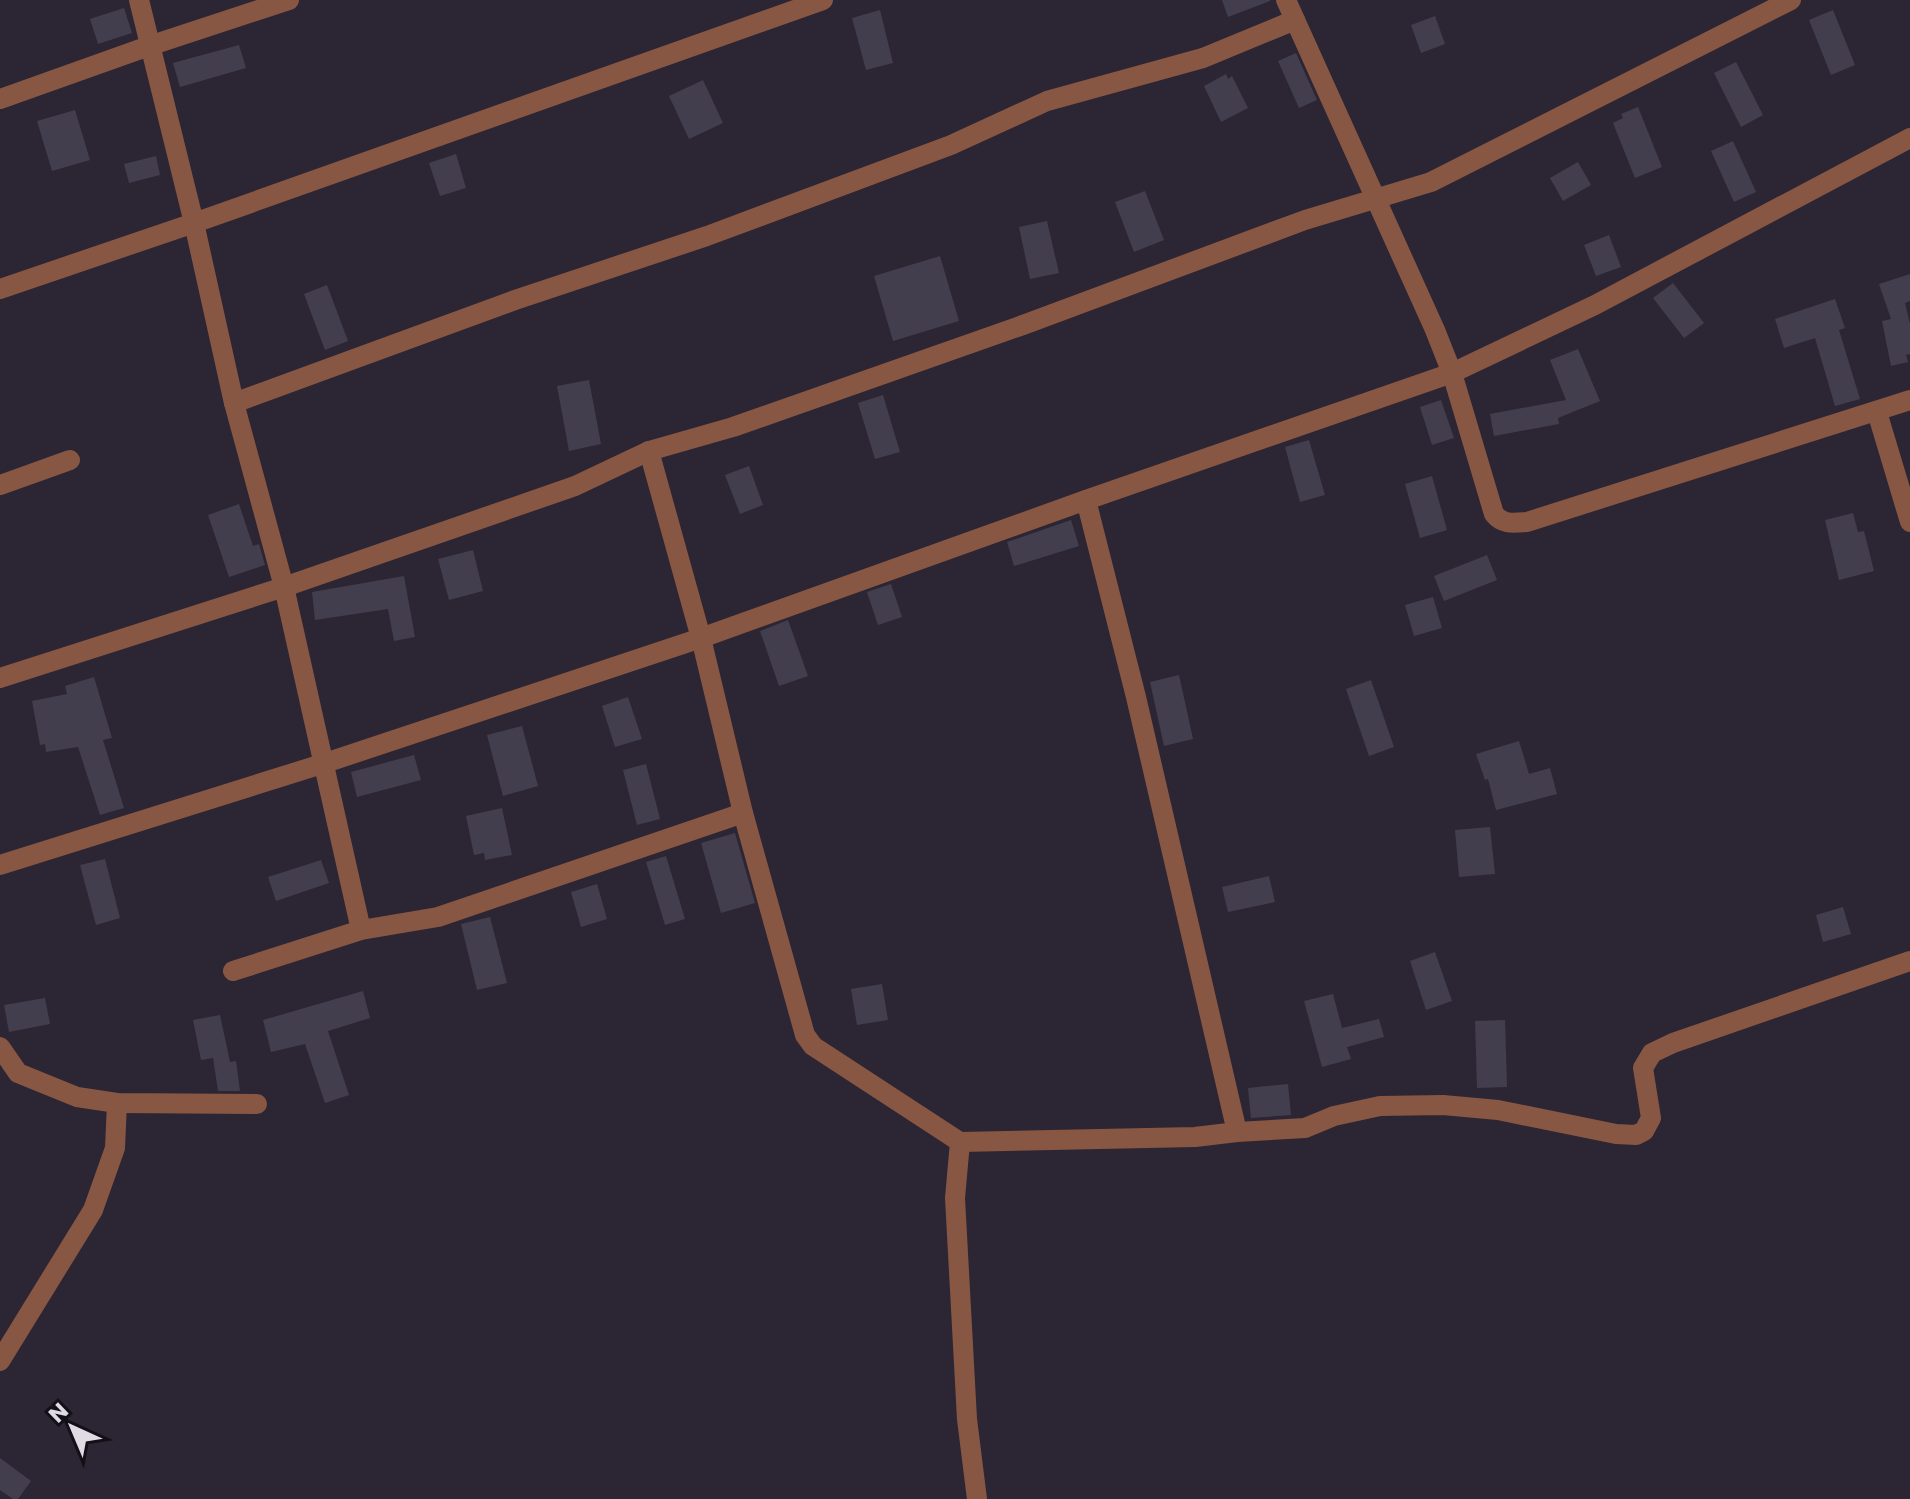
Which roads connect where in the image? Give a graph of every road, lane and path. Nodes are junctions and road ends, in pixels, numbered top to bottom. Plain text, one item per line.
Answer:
1 (139, 0) edge
2 (289, 0) edge
3 (823, 0) edge
4 (1286, 0) edge
5 (1791, 0) edge
6 (1295, 20) junction
7 (149, 46) junction
8 (0, 99) edge
9 (1910, 138) edge
10 (1375, 199) junction
11 (194, 223) junction
12 (0, 289) edge
13 (1452, 373) junction
14 (1910, 400) edge
15 (234, 403) junction
16 (1877, 412) junction
17 (649, 451) junction
18 (70, 460) dead end
19 (0, 485) edge
20 (1086, 500) junction
21 (1910, 522) edge
22 (284, 587) junction
23 (701, 638) junction
24 (0, 678) edge
25 (322, 764) junction
26 (743, 813) junction
27 (0, 865) edge
28 (361, 930) junction
29 (1910, 961) edge
30 (233, 971) dead end
31 (0, 1047) edge
32 (117, 1103) junction
33 (257, 1104) dead end
34 (1237, 1132) junction
35 (960, 1142) junction
36 (0, 1361) edge
37 (977, 1499) edge

1 - 7 street
2 - 7 street
3 - 11 street
4 - 6 street
5 - 10 street
6 - 10 street
6 - 15 street
7 - 8 street
7 - 11 street
9 - 13 street
10 - 13 street
10 - 17 street
11 - 12 street
11 - 15 street
13 - 16 street
13 - 20 street
14 - 16 street
15 - 22 street
16 - 21 street
17 - 22 street
17 - 23 street
18 - 19 street
20 - 23 street
20 - 34 street
22 - 24 street
22 - 25 street
23 - 25 street
23 - 26 street
25 - 27 street
25 - 28 street
26 - 28 street
26 - 35 street
28 - 30 street
29 - 34 street
31 - 32 street
32 - 33 street
32 - 36 street
34 - 35 street
35 - 37 street

